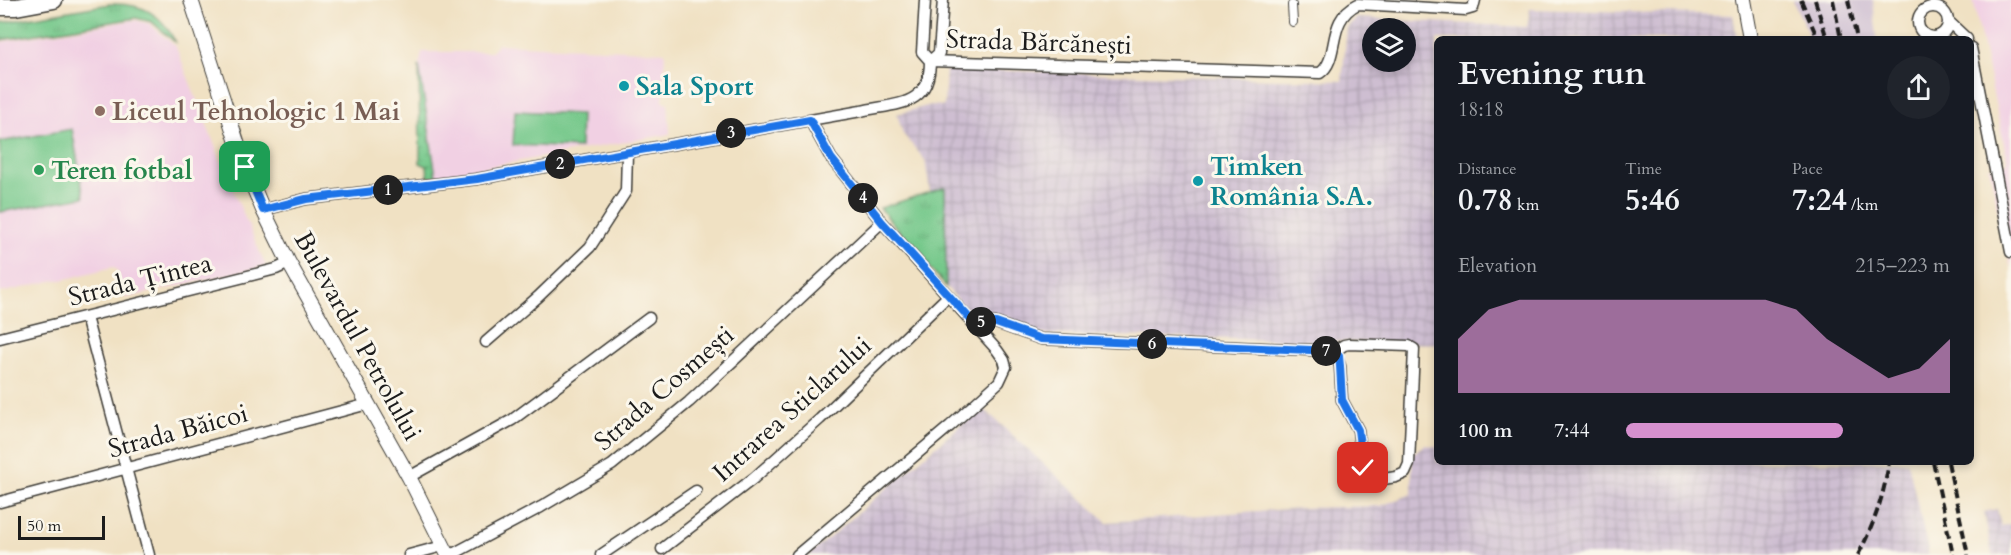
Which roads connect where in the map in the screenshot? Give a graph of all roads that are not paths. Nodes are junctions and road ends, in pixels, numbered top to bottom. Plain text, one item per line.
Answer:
1 (54, 0) edge
2 (191, 0) edge
3 (925, 0) edge
4 (943, 0) edge
5 (1474, 0) edge
6 (1743, 0) edge
7 (1921, 0) edge
8 (1357, 2) edge
9 (1935, 4) edge
10 (1292, 5) dead end
11 (0, 7) edge
12 (1919, 16) junction
13 (1948, 21) junction
14 (1293, 22) dead end
15 (1749, 36) edge
16 (1928, 36) edge
17 (1946, 36) edge
18 (1964, 36) edge
19 (930, 61) junction
20 (1974, 67) edge
21 (1974, 74) edge
22 (1976, 79) junction
23 (810, 120) junction
24 (627, 152) junction
25 (263, 210) junction
26 (882, 222) junction
27 (2011, 252) edge
28 (290, 263) junction
29 (948, 297) junction
30 (86, 317) junction
31 (649, 318) dead end
32 (972, 321) junction
33 (0, 338) edge
34 (486, 342) dead end
35 (1335, 351) junction
36 (368, 404) junction
37 (127, 468) junction
38 (408, 477) junction
39 (696, 491) dead end
40 (0, 502) edge
41 (662, 549) dead end
42 (448, 552) edge
43 (149, 555) edge
44 (409, 555) edge
45 (600, 555) edge
46 (797, 555) edge

1 - 11 main road
2 - 25 street, Bulevardul Petrolului
3 - 19 street
4 - 19 street
5 - 8 street, Strada Bărcănești
6 - 15 street
7 - 12 street
8 - 19 street, Strada Bărcănești
9 - 12 street
9 - 13 street
10 - 14 street
12 - 16 street
13 - 17 street
13 - 18 street
19 - 23 street, Strada Bărcănești
20 - 22 street
21 - 22 street
22 - 27 street
23 - 24 street, Strada Bărcănești
23 - 26 street
24 - 25 street, Strada Bărcănești
24 - 34 street
25 - 28 street, Bulevardul Petrolului
26 - 29 street
26 - 42 street, Strada Cosmești
28 - 30 street, Strada Țintea
28 - 36 street, Bulevardul Petrolului
29 - 32 street
29 - 41 street, Intrarea Sticlarului
30 - 33 street, Strada Țintea
30 - 37 street
31 - 38 street
32 - 35 street
32 - 46 street
35 - 35 street
36 - 37 street, Strada Băicoi
36 - 38 street, Bulevardul Petrolului
37 - 40 street, Strada Băicoi
37 - 43 street
38 - 42 street, Bulevardul Petrolului
39 - 45 street
42 - 44 street, Strada Cosmești

